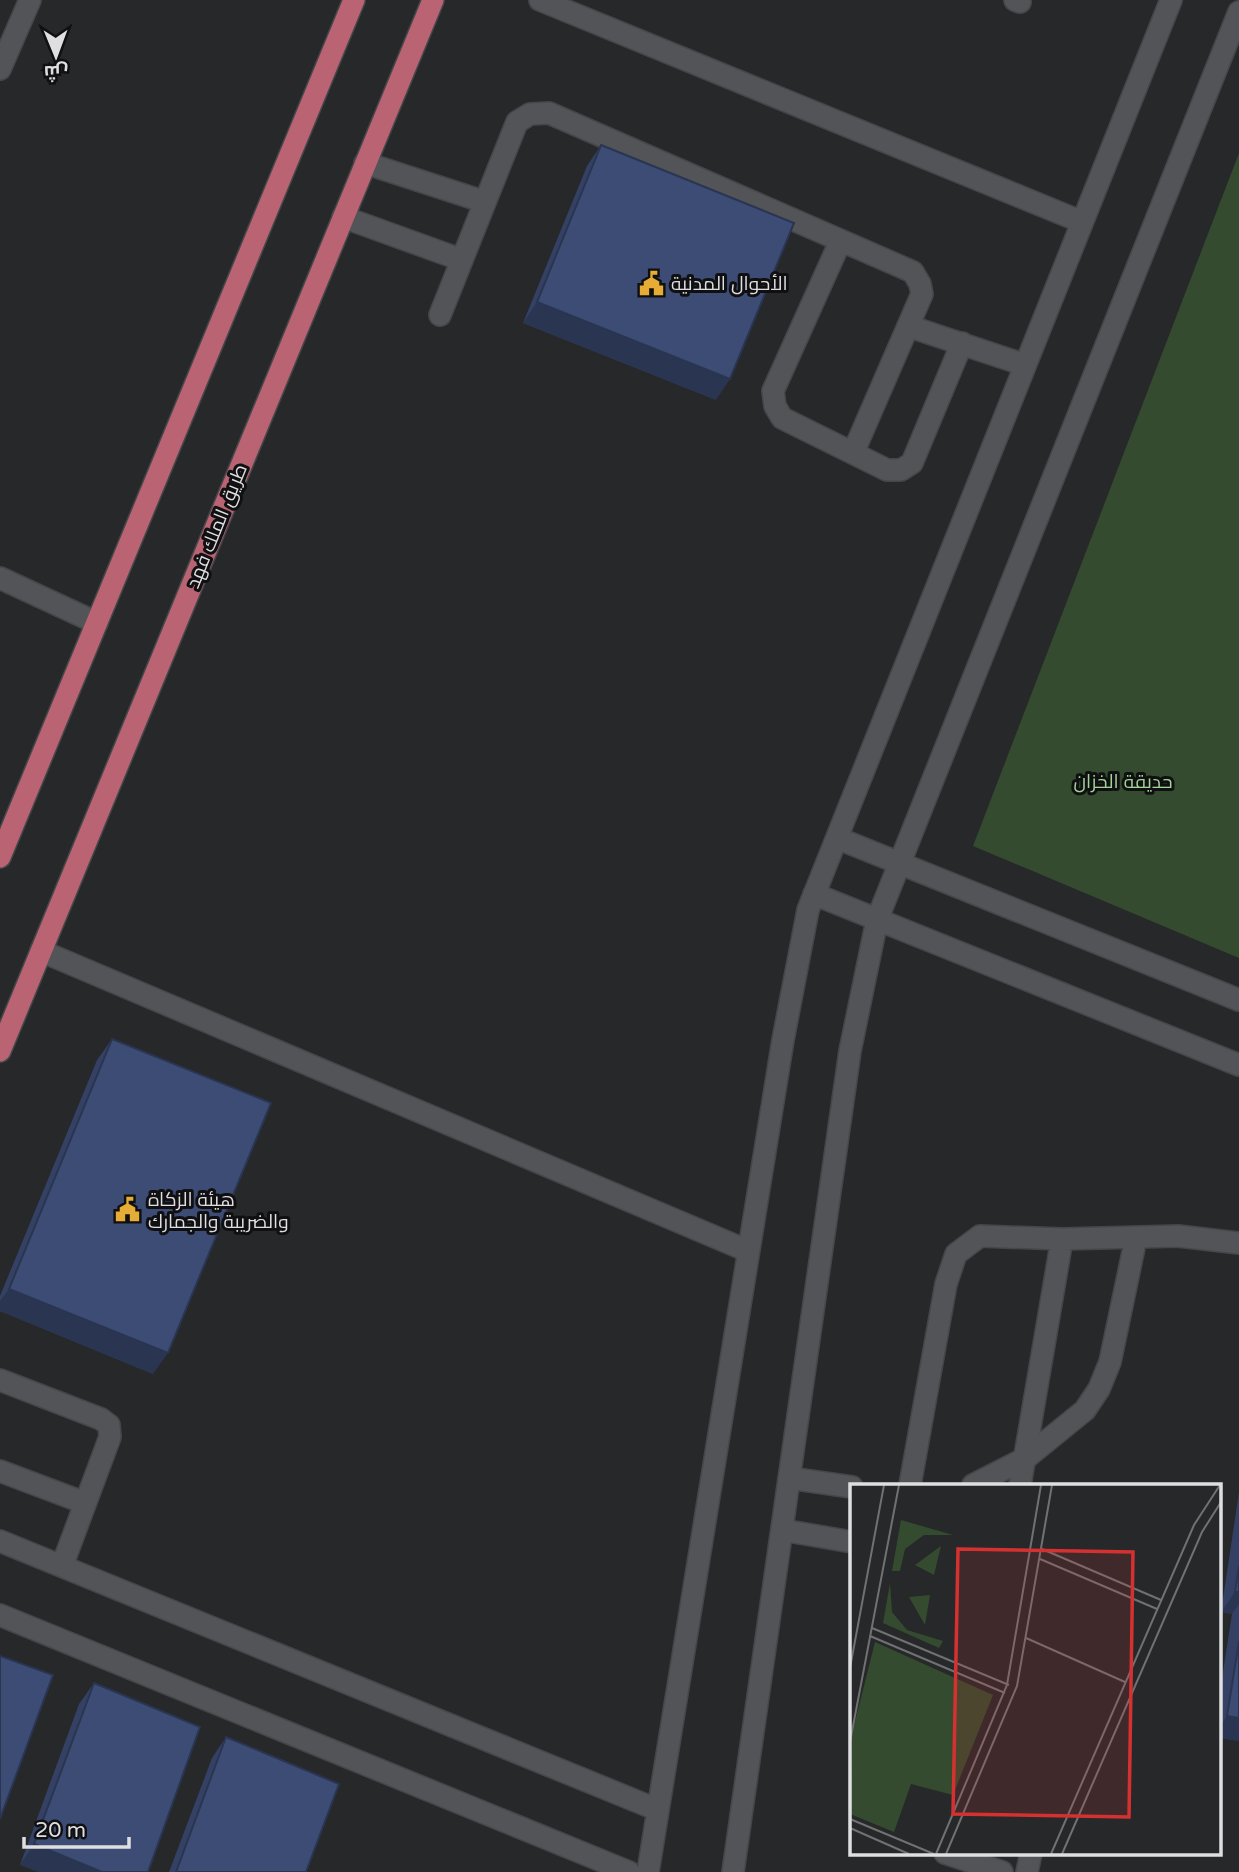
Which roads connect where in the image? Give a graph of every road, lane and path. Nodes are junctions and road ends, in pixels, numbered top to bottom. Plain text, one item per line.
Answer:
1 (30, 0) edge
2 (354, 0) edge
3 (433, 0) edge
4 (540, 0) edge
5 (1171, 0) edge
6 (1239, 12) edge
7 (0, 69) edge
8 (365, 163) junction
9 (485, 202) junction
10 (343, 217) junction
11 (1082, 222) junction
12 (840, 242) junction
13 (462, 260) junction
14 (440, 315) dead end
15 (908, 326) junction
16 (962, 343) junction
17 (1025, 365) junction
18 (853, 453) junction
19 (0, 578) edge
20 (97, 623) junction
21 (837, 838) junction
22 (0, 857) edge
23 (900, 863) junction
24 (814, 894) junction
25 (877, 920) junction
26 (41, 951) junction
27 (1239, 1000) edge
28 (0, 1051) edge
29 (1239, 1065) edge
30 (1136, 1238) junction
31 (1062, 1239) junction
32 (1239, 1243) edge
33 (748, 1251) junction
34 (0, 1380) edge
35 (1026, 1458) junction
36 (0, 1471) edge
37 (789, 1478) junction
38 (910, 1484) edge
39 (975, 1484) edge
40 (1020, 1484) edge
41 (850, 1487) edge
42 (85, 1503) junction
43 (782, 1531) junction
44 (0, 1541) edge
45 (850, 1542) edge
46 (62, 1566) junction
47 (0, 1615) edge
48 (658, 1810) junction
49 (949, 1854) edge
50 (1031, 1854) edge
51 (740, 1870) edge
52 (629, 1872) edge
53 (648, 1872) edge
54 (1002, 1872) edge
55 (1027, 1872) edge

1 - 7 street
2 - 20 main road
3 - 8 main road, طريق الملك فهد
4 - 11 street
5 - 11 street
6 - 23 street
8 - 9 street
8 - 10 main road, طريق الملك فهد
9 - 12 street
9 - 13 street
10 - 13 street
10 - 26 main road, طريق الملك فهد
11 - 17 street
12 - 15 street
12 - 18 street
13 - 14 street
15 - 16 street
15 - 18 street
16 - 17 street
16 - 18 street
17 - 21 street
19 - 20 street
20 - 22 main road
21 - 23 street
21 - 24 street
23 - 25 street
23 - 27 street
24 - 25 street
24 - 33 street
25 - 29 street
25 - 37 street
26 - 28 main road, طريق الملك فهد
26 - 33 street
30 - 31 street
30 - 32 street
30 - 35 street
31 - 35 street
31 - 38 street
33 - 48 street
34 - 42 street
35 - 39 street
35 - 40 street
36 - 42 street
37 - 41 street
37 - 43 street
42 - 46 street
43 - 45 street
43 - 51 street
44 - 46 street
46 - 48 street
47 - 52 street
48 - 53 street
49 - 54 street
50 - 55 street

